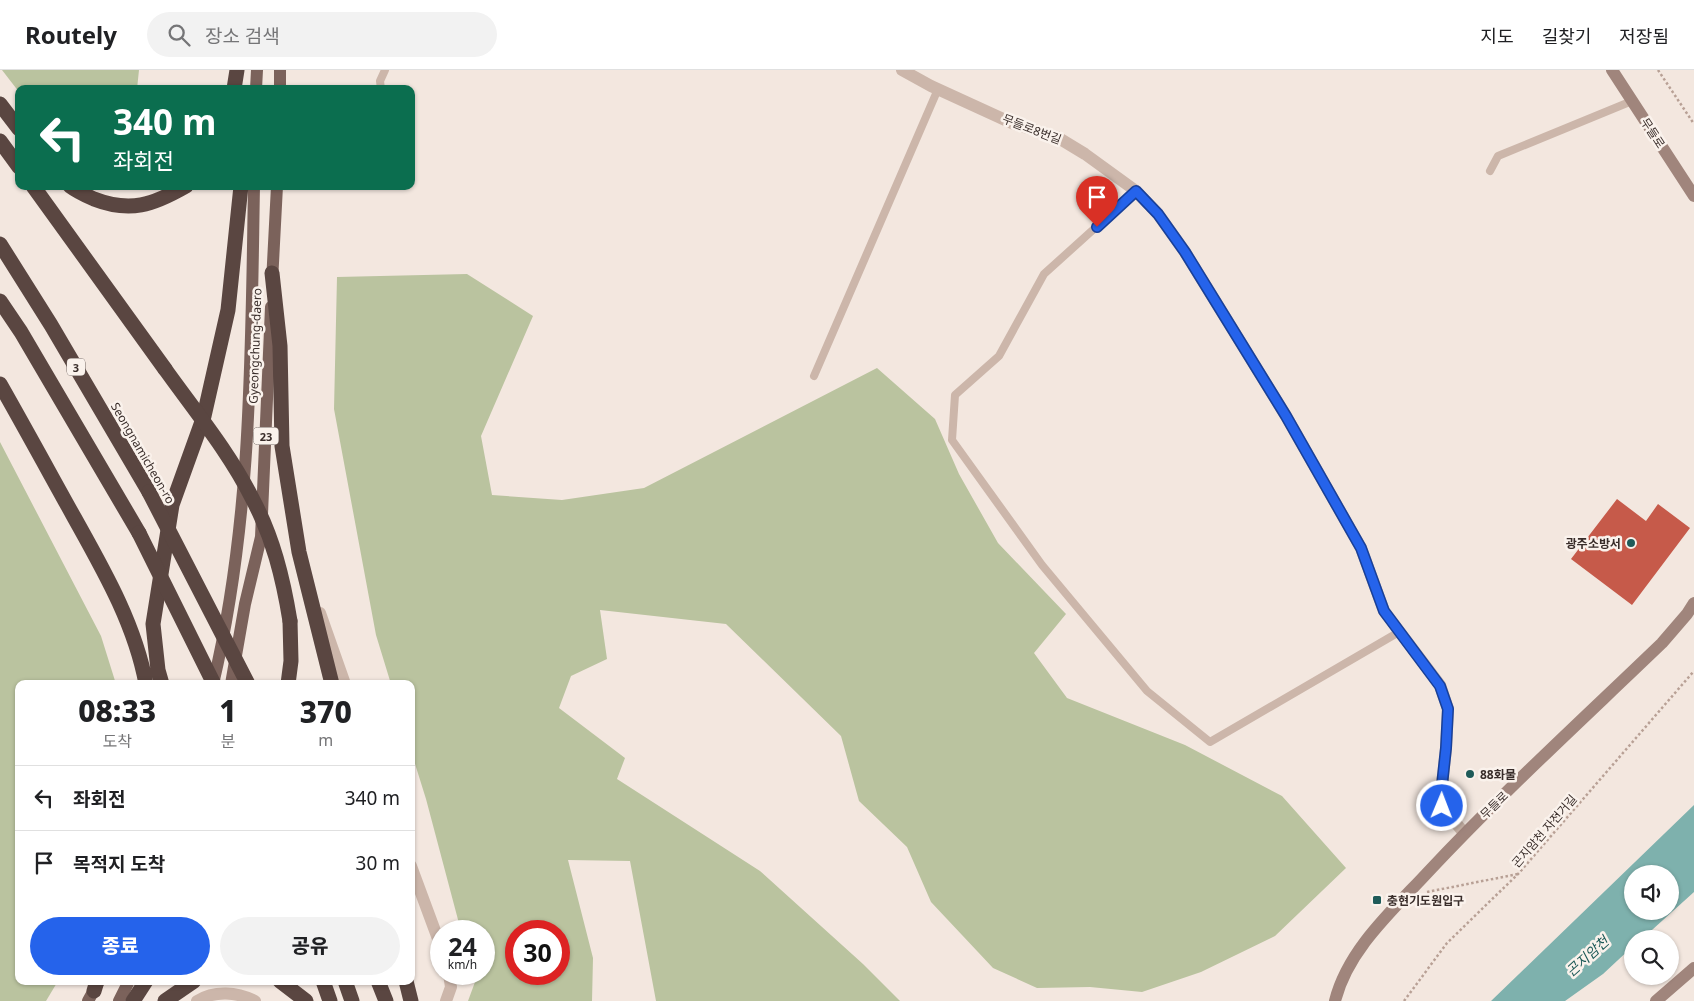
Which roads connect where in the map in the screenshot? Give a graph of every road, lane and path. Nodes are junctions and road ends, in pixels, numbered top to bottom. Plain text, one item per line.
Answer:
1 (236, 70) edge
2 (257, 70) edge
3 (280, 70) edge
4 (385, 70) edge
5 (902, 70) edge
6 (1612, 70) edge
7 (1658, 70) edge
8 (234, 85) edge
9 (256, 85) edge
10 (280, 85) edge
11 (380, 85) edge
12 (938, 89) junction
13 (1632, 101) junction
14 (0, 104) edge
15 (15, 124) edge
16 (1694, 124) edge
17 (0, 141) edge
18 (15, 162) edge
19 (1490, 171) dead end
20 (36, 190) edge
21 (75, 190) edge
22 (179, 190) edge
23 (241, 190) edge
24 (254, 190) edge
25 (278, 190) edge
26 (1136, 191) junction
27 (1694, 196) edge
28 (0, 244) edge
29 (272, 273) junction
30 (0, 301) edge
31 (814, 376) dead end
32 (0, 384) edge
33 (299, 552) junction
34 (1694, 603) edge
35 (1398, 632) junction
36 (1694, 671) edge
37 (145, 680) edge
38 (161, 680) edge
39 (211, 680) edge
40 (214, 680) edge
41 (232, 680) edge
42 (246, 680) edge
43 (289, 680) edge
44 (331, 680) edge
45 (344, 680) edge
46 (1464, 834) junction
47 (1519, 874) junction
48 (415, 877) edge
49 (1405, 896) junction
50 (431, 920) edge
51 (1694, 968) edge
52 (127, 985) edge
53 (143, 985) edge
54 (188, 985) edge
55 (285, 985) edge
56 (324, 985) edge
57 (346, 985) edge
58 (380, 985) edge
59 (407, 985) edge
60 (451, 985) edge
61 (119, 1001) edge
62 (133, 1001) edge
63 (165, 1001) edge
64 (197, 1001) edge
65 (255, 1001) edge
66 (306, 1001) edge
67 (330, 1001) edge
68 (352, 1001) edge
69 (386, 1001) edge
70 (411, 1001) edge
71 (446, 1001) edge
72 (1335, 1001) edge
73 (1404, 1001) edge
74 (1656, 1001) edge

1 - 8 highway
2 - 9 main road
3 - 10 main road
4 - 11 lane
5 - 12 street, 무들로8번길
6 - 13 street, 무들로
7 - 16 path
12 - 26 street, 무들로8번길
12 - 31 lane
13 - 19 lane
13 - 27 street, 무들로
14 - 15 highway
17 - 18 highway
20 - 43 highway, bridge
21 - 22 highway
23 - 38 highway
24 - 40 main road, Gyeongchung-daero / 23
25 - 29 main road, Gyeongchung-daero / 23
26 - 35 street, 무들로8번길
26 - 35 lane
28 - 42 highway, Seongnamicheon-ro / 3, bridge
29 - 33 highway
29 - 41 main road, Gyeongchung-daero / 23
30 - 39 highway, 3, bridge
32 - 37 highway
33 - 44 highway
33 - 45 street
34 - 46 street, 무들로
35 - 46 street, 무들로8번길
36 - 47 path, 곤지암천 자전거길
46 - 49 street, 무들로
47 - 49 path
47 - 73 path, 곤지암천 자전거길
48 - 50 street
49 - 72 street, 무들로
51 - 74 street
52 - 61 main road
53 - 62 highway
54 - 63 highway
55 - 66 highway
56 - 67 highway
57 - 68 highway
58 - 69 highway
59 - 70 highway
60 - 71 street
64 - 65 street

